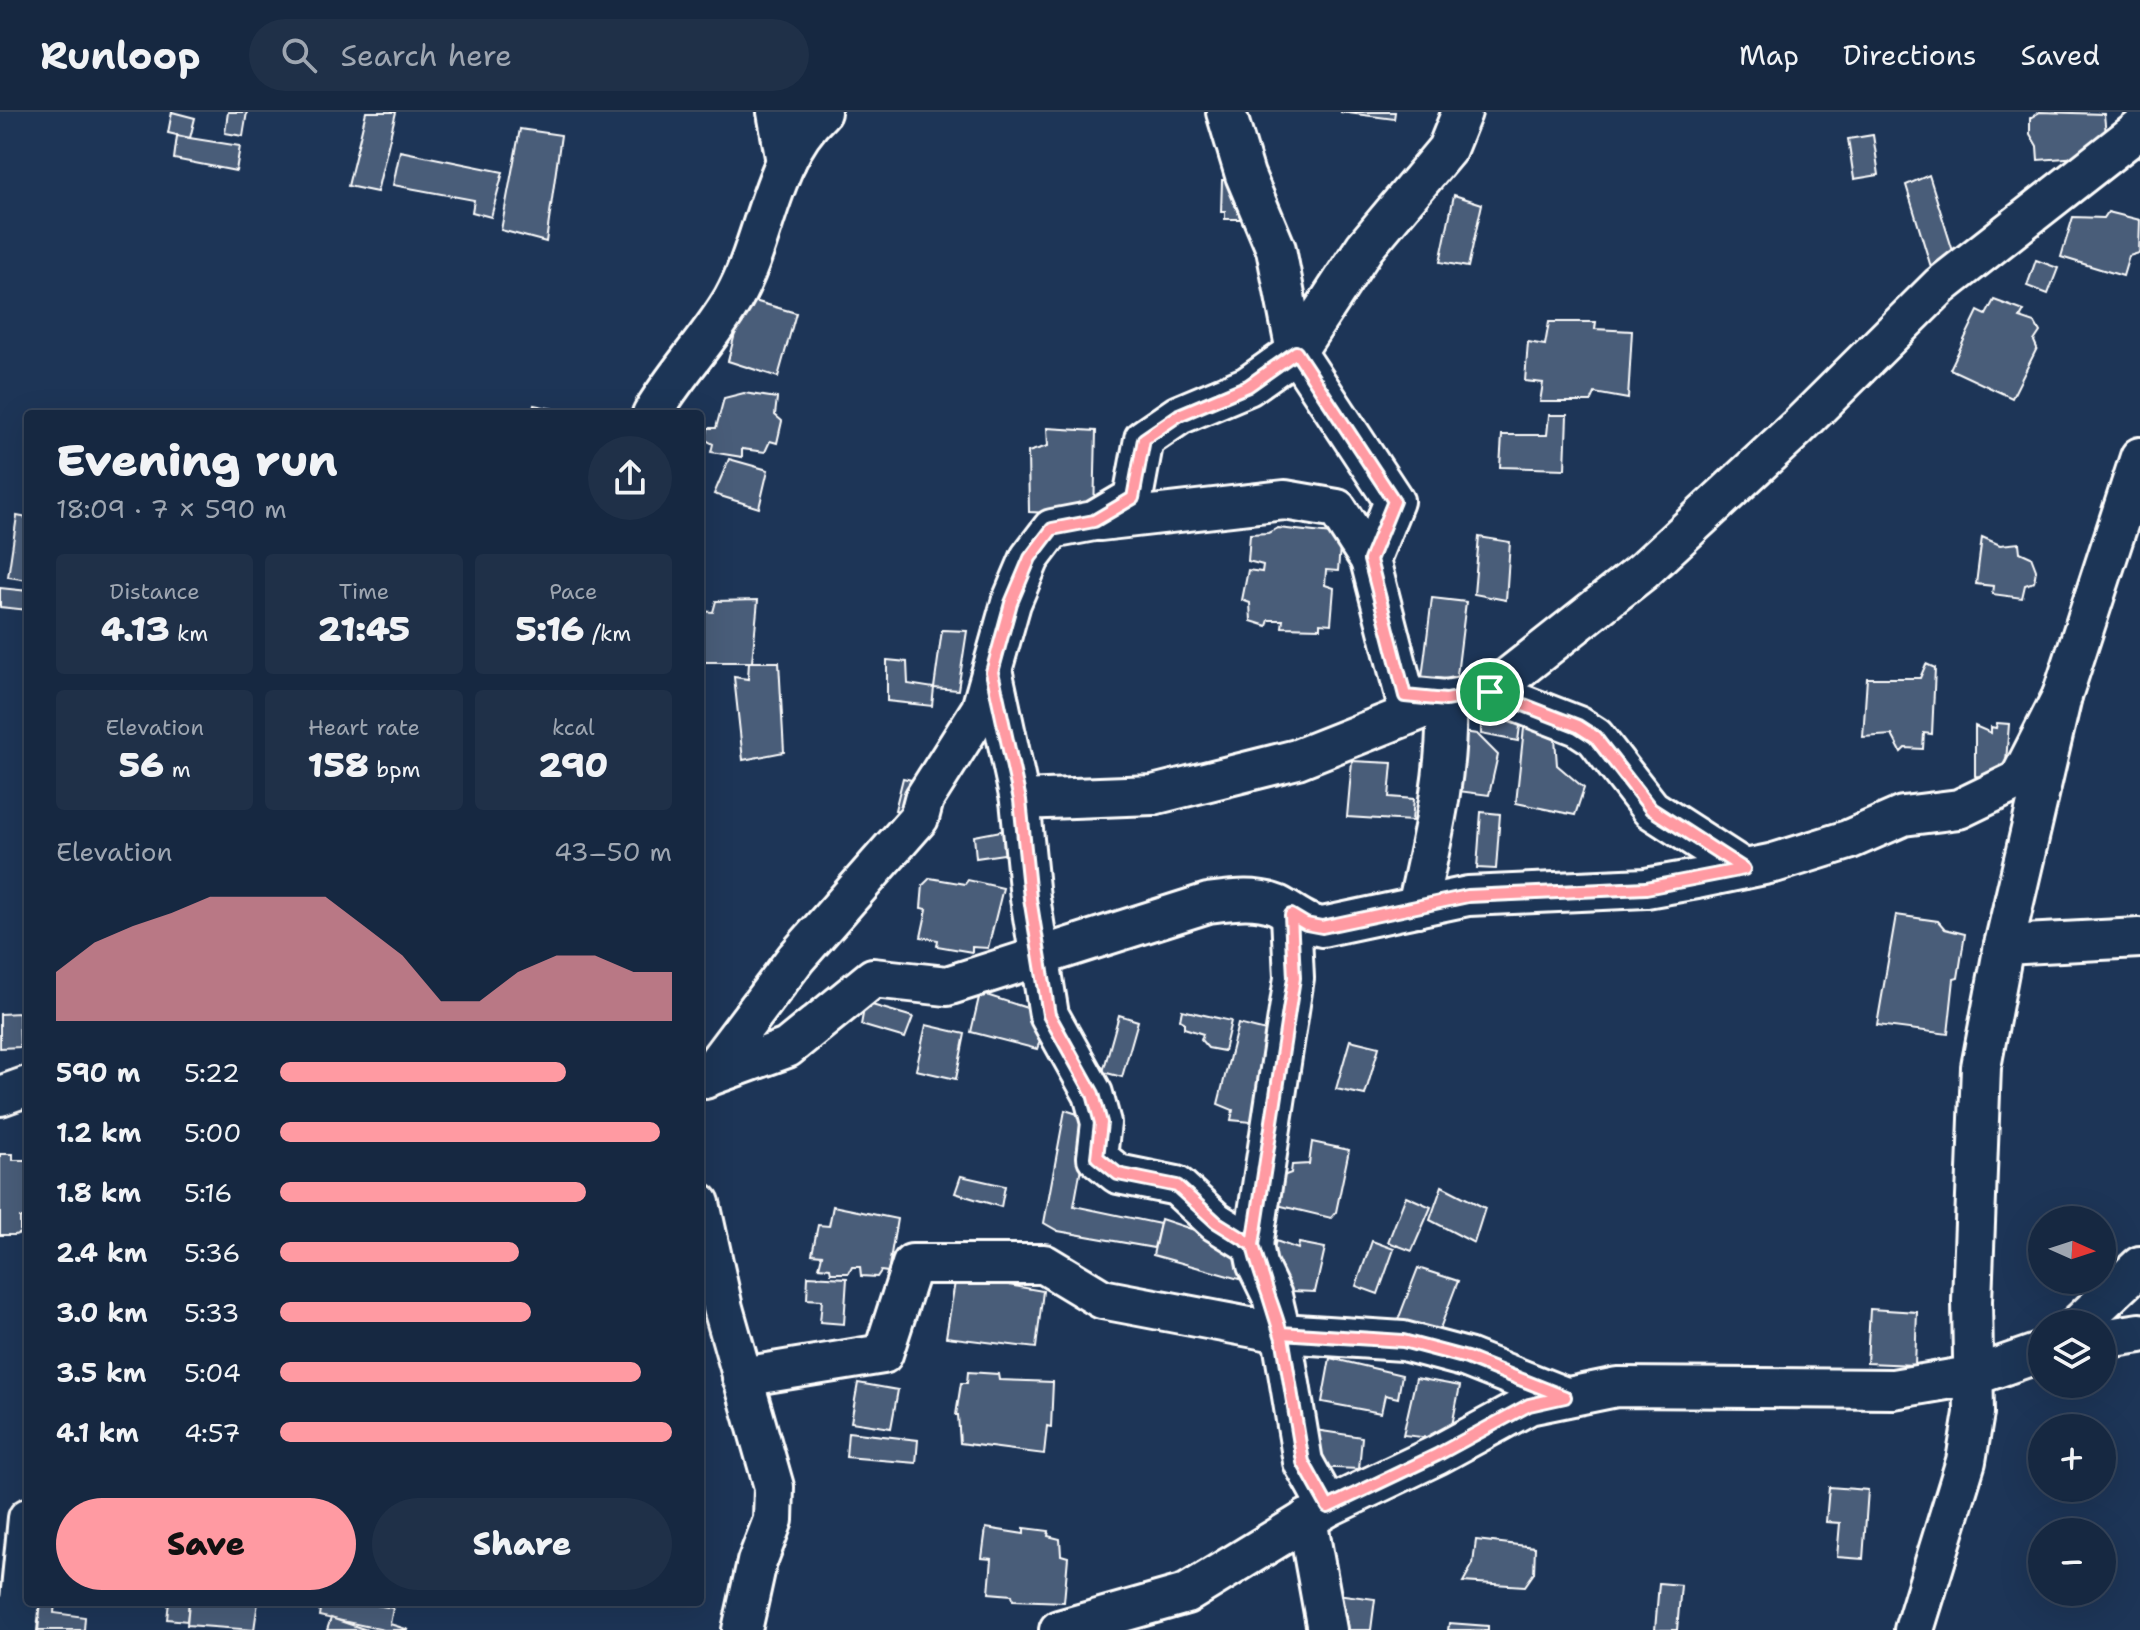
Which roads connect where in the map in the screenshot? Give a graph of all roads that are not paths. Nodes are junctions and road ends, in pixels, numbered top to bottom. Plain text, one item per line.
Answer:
1 (777, 112) edge
2 (821, 112) edge
3 (1226, 112) edge
4 (1462, 112) edge
5 (2140, 129) edge
6 (786, 162) junction
7 (1296, 352) junction
8 (654, 410) edge
9 (2140, 457) edge
10 (1094, 521) junction
11 (1370, 560) junction
12 (992, 672) junction
13 (1490, 692) junction
14 (2062, 696) junction
15 (1446, 700) junction
16 (1020, 800) junction
17 (1744, 869) junction
18 (1417, 907) junction
19 (1291, 915) junction
20 (2140, 938) edge
21 (2004, 945) junction
22 (1040, 958) junction
23 (705, 1080) edge
24 (24, 1087) edge
25 (0, 1096) edge
26 (704, 1220) edge
27 (1253, 1245) junction
28 (2140, 1266) edge
29 (2094, 1310) edge
30 (1281, 1333) junction
31 (2140, 1333) edge
32 (2116, 1337) edge
33 (2028, 1357) edge
34 (1976, 1375) junction
35 (742, 1377) junction
36 (1565, 1397) junction
37 (1318, 1513) junction
38 (24, 1559) edge
39 (17, 1630) edge
40 (742, 1630) edge
41 (1059, 1630) edge
42 (1327, 1630) edge
43 (1914, 1630) edge

1 - 6 street
2 - 6 street
3 - 7 street
4 - 7 street
5 - 13 street
6 - 8 street
7 - 10 street
7 - 11 street
9 - 14 street
10 - 11 street
10 - 12 street
11 - 15 street
12 - 16 street
12 - 23 street
13 - 15 street
13 - 17 street
14 - 17 street
14 - 21 street
15 - 16 street
15 - 18 street
16 - 22 street
17 - 18 street
18 - 19 street
19 - 22 street
19 - 27 street
20 - 21 street
21 - 34 street
22 - 23 street
22 - 27 street
24 - 25 street
26 - 35 street
27 - 30 street
28 - 29 street
30 - 35 street
30 - 36 street
30 - 37 street
31 - 32 street
33 - 34 street
34 - 36 street
34 - 43 street
35 - 40 street
36 - 37 street
37 - 41 street
37 - 42 street
38 - 39 street

